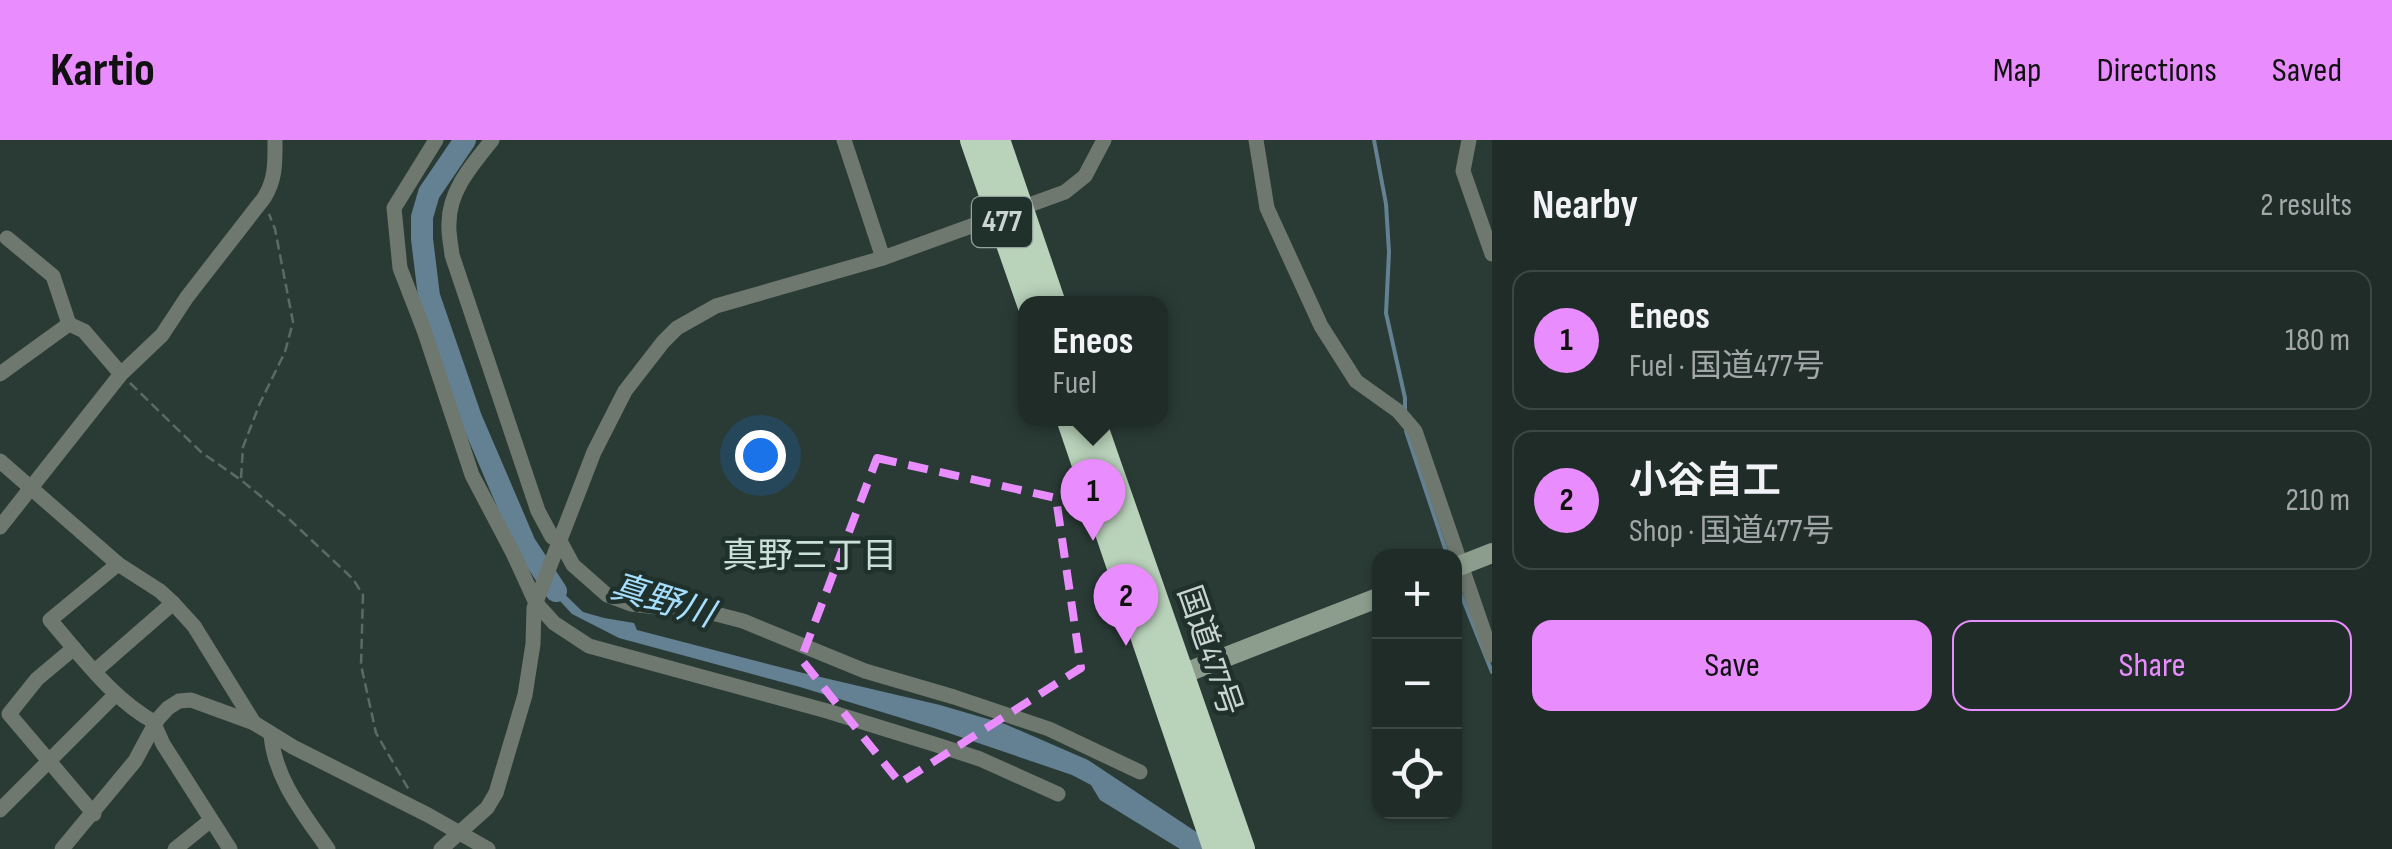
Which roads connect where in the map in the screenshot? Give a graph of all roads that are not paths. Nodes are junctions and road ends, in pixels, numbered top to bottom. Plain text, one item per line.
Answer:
1 (274, 140) edge
2 (436, 140) edge
3 (492, 140) edge
4 (844, 140) edge
5 (974, 140) edge
6 (996, 140) edge
7 (1104, 140) edge
8 (1256, 140) edge
9 (1469, 140) edge
10 (1009, 212) junction
11 (8, 238) dead end
12 (1492, 254) edge
13 (883, 258) junction
14 (1028, 296) edge
15 (1048, 296) edge
16 (69, 324) junction
17 (0, 374) edge
18 (121, 374) junction
19 (1073, 426) edge
20 (1093, 426) edge
21 (0, 462) edge
22 (29, 489) junction
23 (0, 527) edge
24 (559, 546) junction
25 (1452, 549) edge
26 (1492, 554) edge
27 (118, 564) junction
28 (1462, 565) edge
29 (1462, 577) edge
30 (537, 599) junction
31 (1372, 600) edge
32 (173, 603) junction
33 (74, 648) junction
34 (1492, 655) edge
35 (95, 671) junction
36 (1171, 679) junction
37 (116, 694) junction
38 (254, 722) junction
39 (155, 725) junction
40 (271, 734) junction
41 (50, 762) junction
42 (1140, 772) dead end
43 (1058, 794) dead end
44 (1211, 797) junction
45 (0, 810) edge
46 (94, 814) junction
47 (212, 820) junction
48 (461, 834) junction
49 (62, 849) edge
50 (176, 849) edge
51 (230, 849) edge
52 (328, 849) edge
53 (442, 849) edge
54 (488, 849) edge
55 (1218, 849) edge
56 (1241, 849) edge

1 - 18 street
2 - 30 street
3 - 24 street
4 - 13 street
5 - 10 highway, 477
6 - 10 highway, 477
7 - 10 street
8 - 25 street
9 - 12 street
10 - 13 street
10 - 14 highway, 477
10 - 15 highway, 477
11 - 16 street
13 - 24 street
16 - 17 street
16 - 18 street
18 - 22 street
19 - 36 highway, 国道477号
20 - 36 highway, 国道477号
21 - 22 street
22 - 23 street
22 - 27 street
24 - 30 street
24 - 42 street
26 - 28 street
27 - 32 street
27 - 33 street
29 - 34 street
30 - 43 street
30 - 48 street
31 - 36 street
32 - 35 street
32 - 38 street
33 - 35 street
33 - 41 street
35 - 37 street
36 - 44 highway, 国道477号
37 - 39 street
37 - 41 street
38 - 39 street
38 - 40 street
39 - 46 street
39 - 47 street
40 - 48 street
40 - 52 street
41 - 45 street
41 - 46 street
44 - 55 highway, 国道477号
44 - 56 highway, 国道477号
46 - 49 street
47 - 50 street
47 - 51 street
48 - 53 street
48 - 54 street

